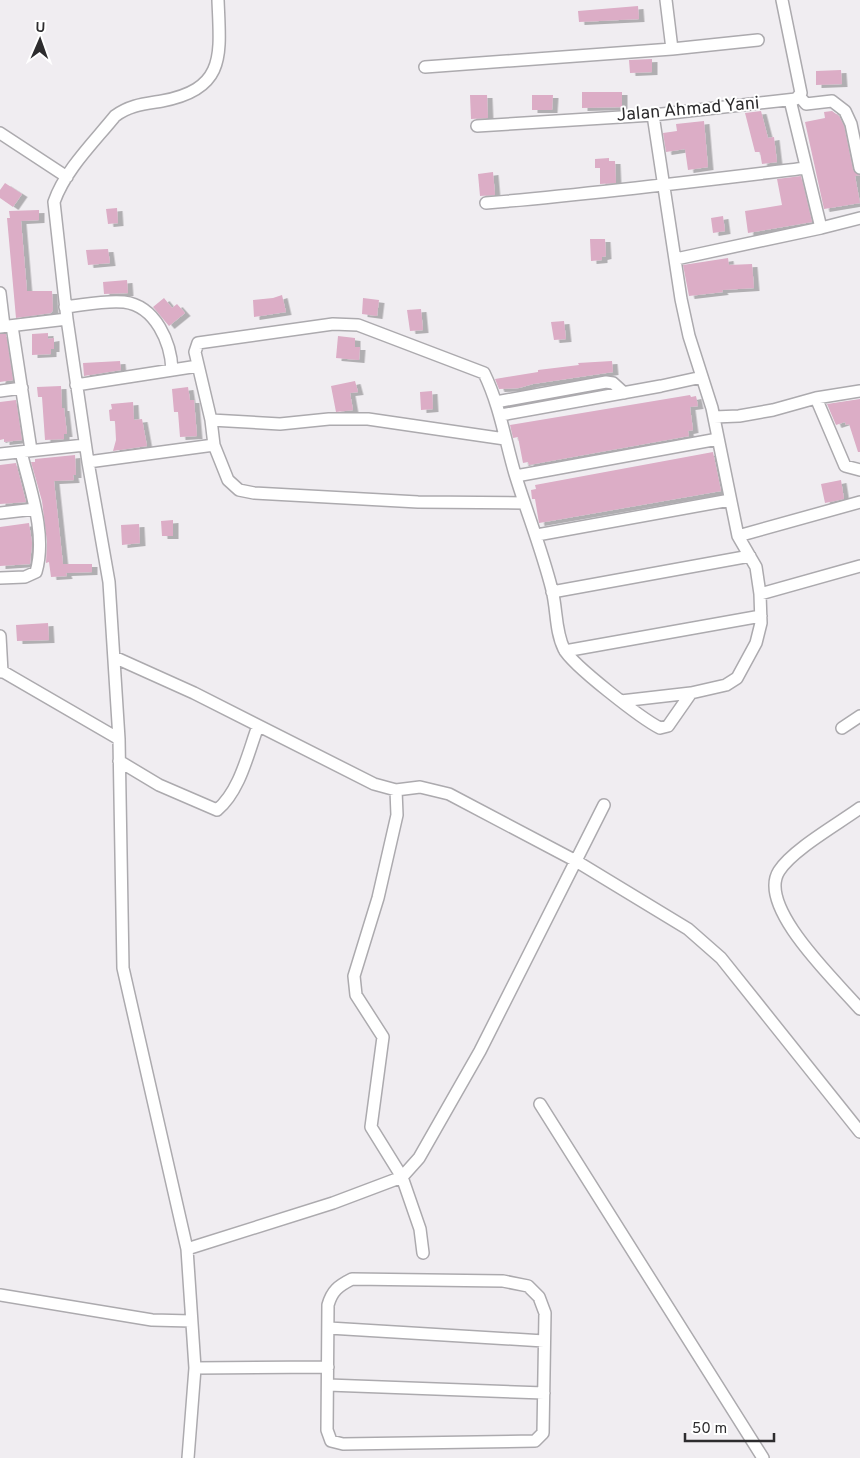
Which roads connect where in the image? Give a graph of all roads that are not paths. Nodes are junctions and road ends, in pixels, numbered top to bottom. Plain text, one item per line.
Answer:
1 (218, 0) edge
2 (666, 0) edge
3 (782, 0) edge
4 (758, 40) dead end
5 (672, 49) junction
6 (425, 67) dead end
7 (795, 99) junction
8 (653, 115) junction
9 (477, 126) dead end
10 (0, 133) edge
11 (806, 168) junction
12 (860, 168) edge
13 (67, 177) junction
14 (663, 186) junction
15 (486, 203) dead end
16 (860, 218) edge
17 (821, 228) junction
18 (676, 259) junction
19 (0, 293) edge
20 (66, 313) junction
21 (5, 326) edge
22 (198, 366) junction
23 (172, 370) junction
24 (702, 376) junction
25 (76, 384) junction
26 (22, 388) junction
27 (0, 391) edge
28 (860, 391) edge
29 (624, 393) junction
30 (816, 398) junction
31 (496, 402) junction
32 (501, 415) junction
33 (714, 417) junction
34 (211, 420) junction
35 (505, 439) junction
36 (718, 439) junction
37 (86, 445) junction
38 (214, 445) junction
39 (26, 451) junction
40 (0, 454) edge
41 (88, 462) junction
42 (860, 470) edge
43 (516, 476) junction
44 (730, 500) junction
45 (860, 502) edge
46 (524, 503) junction
47 (35, 509) junction
48 (0, 513) edge
49 (537, 535) junction
50 (738, 536) junction
51 (750, 556) junction
52 (860, 566) edge
53 (0, 578) edge
54 (552, 592) junction
55 (760, 594) junction
56 (761, 616) junction
57 (0, 636) edge
58 (565, 651) junction
59 (114, 657) junction
60 (1, 671) edge
61 (691, 693) junction
62 (621, 701) junction
63 (860, 716) edge
64 (258, 726) junction
65 (842, 728) dead end
66 (119, 739) junction
67 (119, 761) junction
68 (396, 790) junction
69 (604, 805) dead end
70 (860, 808) edge
71 (576, 861) junction
72 (860, 1009) edge
73 (540, 1104) dead end
74 (860, 1132) edge
75 (402, 1177) junction
76 (187, 1249) junction
77 (423, 1253) dead end
78 (0, 1295) edge
79 (191, 1321) junction
80 (329, 1328) junction
81 (544, 1341) junction
82 (328, 1367) junction
83 (195, 1368) junction
84 (328, 1386) junction
85 (544, 1393) junction
86 (188, 1458) edge
87 (763, 1458) edge

1 - 13 street
2 - 5 street
3 - 7 street
4 - 5 street
5 - 6 street
7 - 8 street, Jalan Ahmad Yani
7 - 11 street
7 - 12 street
8 - 9 street, Jalan Ahmad Yani
8 - 14 street
10 - 13 street
11 - 14 street
11 - 17 street
13 - 20 street
14 - 15 street
14 - 18 street
16 - 17 street
17 - 18 street
18 - 24 street
19 - 21 street
20 - 21 street
20 - 23 street
20 - 25 street
21 - 26 street
22 - 23 street
22 - 31 street
22 - 34 street
23 - 25 street
24 - 29 street
24 - 33 street
25 - 37 street
26 - 27 street
26 - 39 street
28 - 30 street
29 - 31 street
29 - 32 street
30 - 33 street
30 - 42 street
31 - 32 street
32 - 35 street
33 - 36 street
34 - 35 street
34 - 38 street
35 - 43 street
36 - 43 street
36 - 44 street
37 - 39 street
37 - 41 street
38 - 41 street
38 - 46 street
39 - 40 street
39 - 47 street
41 - 59 street
43 - 46 street
44 - 49 street
44 - 50 street
45 - 50 street
46 - 49 street
47 - 48 street
47 - 53 street
49 - 54 street
50 - 51 street
51 - 54 street
51 - 55 street
52 - 55 street
54 - 58 street
55 - 56 street
56 - 58 street
56 - 61 street
57 - 60 street
58 - 62 street
59 - 64 street
59 - 66 street
60 - 66 street
61 - 62 street
61 - 62 street
63 - 65 street
64 - 67 street
64 - 68 street
66 - 67 street
67 - 76 street
68 - 71 street
68 - 75 street
69 - 71 street
70 - 72 street
71 - 74 street
71 - 75 street
73 - 87 street
75 - 76 street
75 - 77 street
76 - 79 street
78 - 79 street
79 - 83 street
80 - 81 street
80 - 81 street
80 - 82 street
81 - 85 street
82 - 83 street
82 - 84 street
83 - 86 street
84 - 85 street
84 - 85 street

